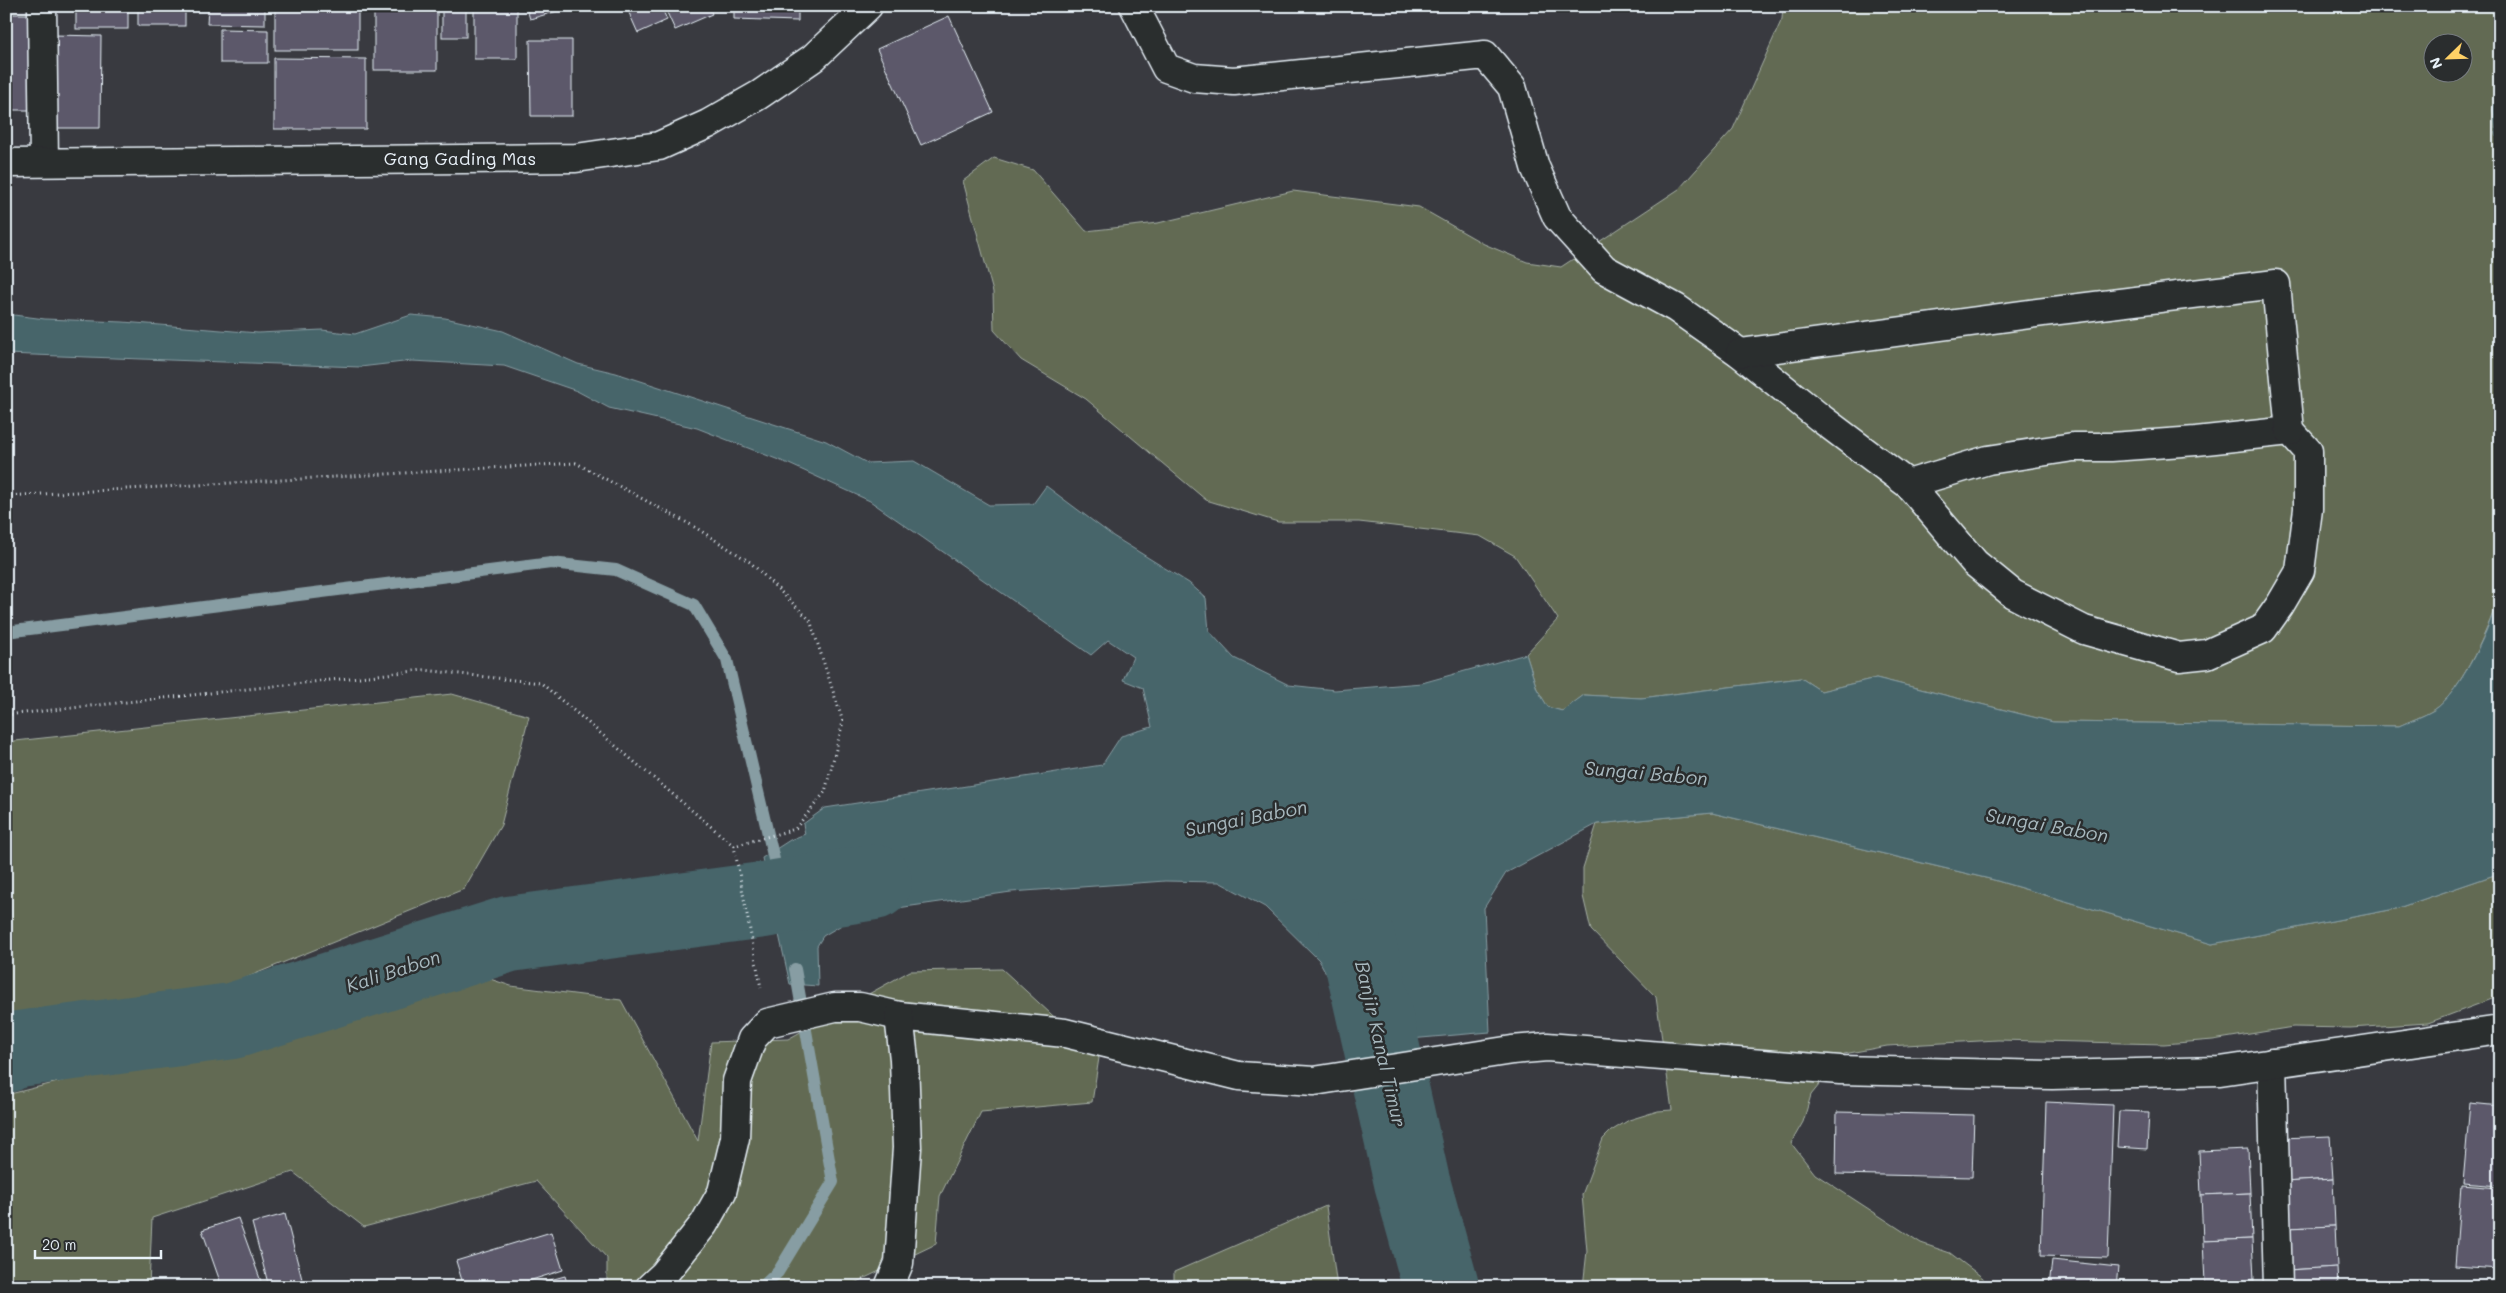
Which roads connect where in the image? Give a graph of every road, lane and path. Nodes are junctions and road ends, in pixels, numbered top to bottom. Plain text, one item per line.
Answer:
1 (42, 6) edge
2 (868, 6) edge
3 (1134, 6) edge
4 (6, 162) edge
5 (44, 162) junction
6 (1740, 353) junction
7 (2290, 431) junction
8 (1908, 484) junction
9 (6, 496) edge
10 (6, 715) edge
11 (734, 846) junction
12 (763, 998) dead end
13 (899, 1016) junction
14 (2500, 1030) edge
15 (2272, 1063) junction
16 (657, 1280) edge
17 (889, 1287) edge
18 (2278, 1287) edge

1 - 5 street
2 - 5 street, Gang Gading Mas
3 - 6 street
4 - 5 street, Gang Gading Mas
6 - 7 street
6 - 8 street
7 - 8 street
7 - 8 street
9 - 11 path
10 - 11 path
11 - 12 path
13 - 15 street
13 - 16 street
13 - 17 street
14 - 15 street
15 - 18 street

